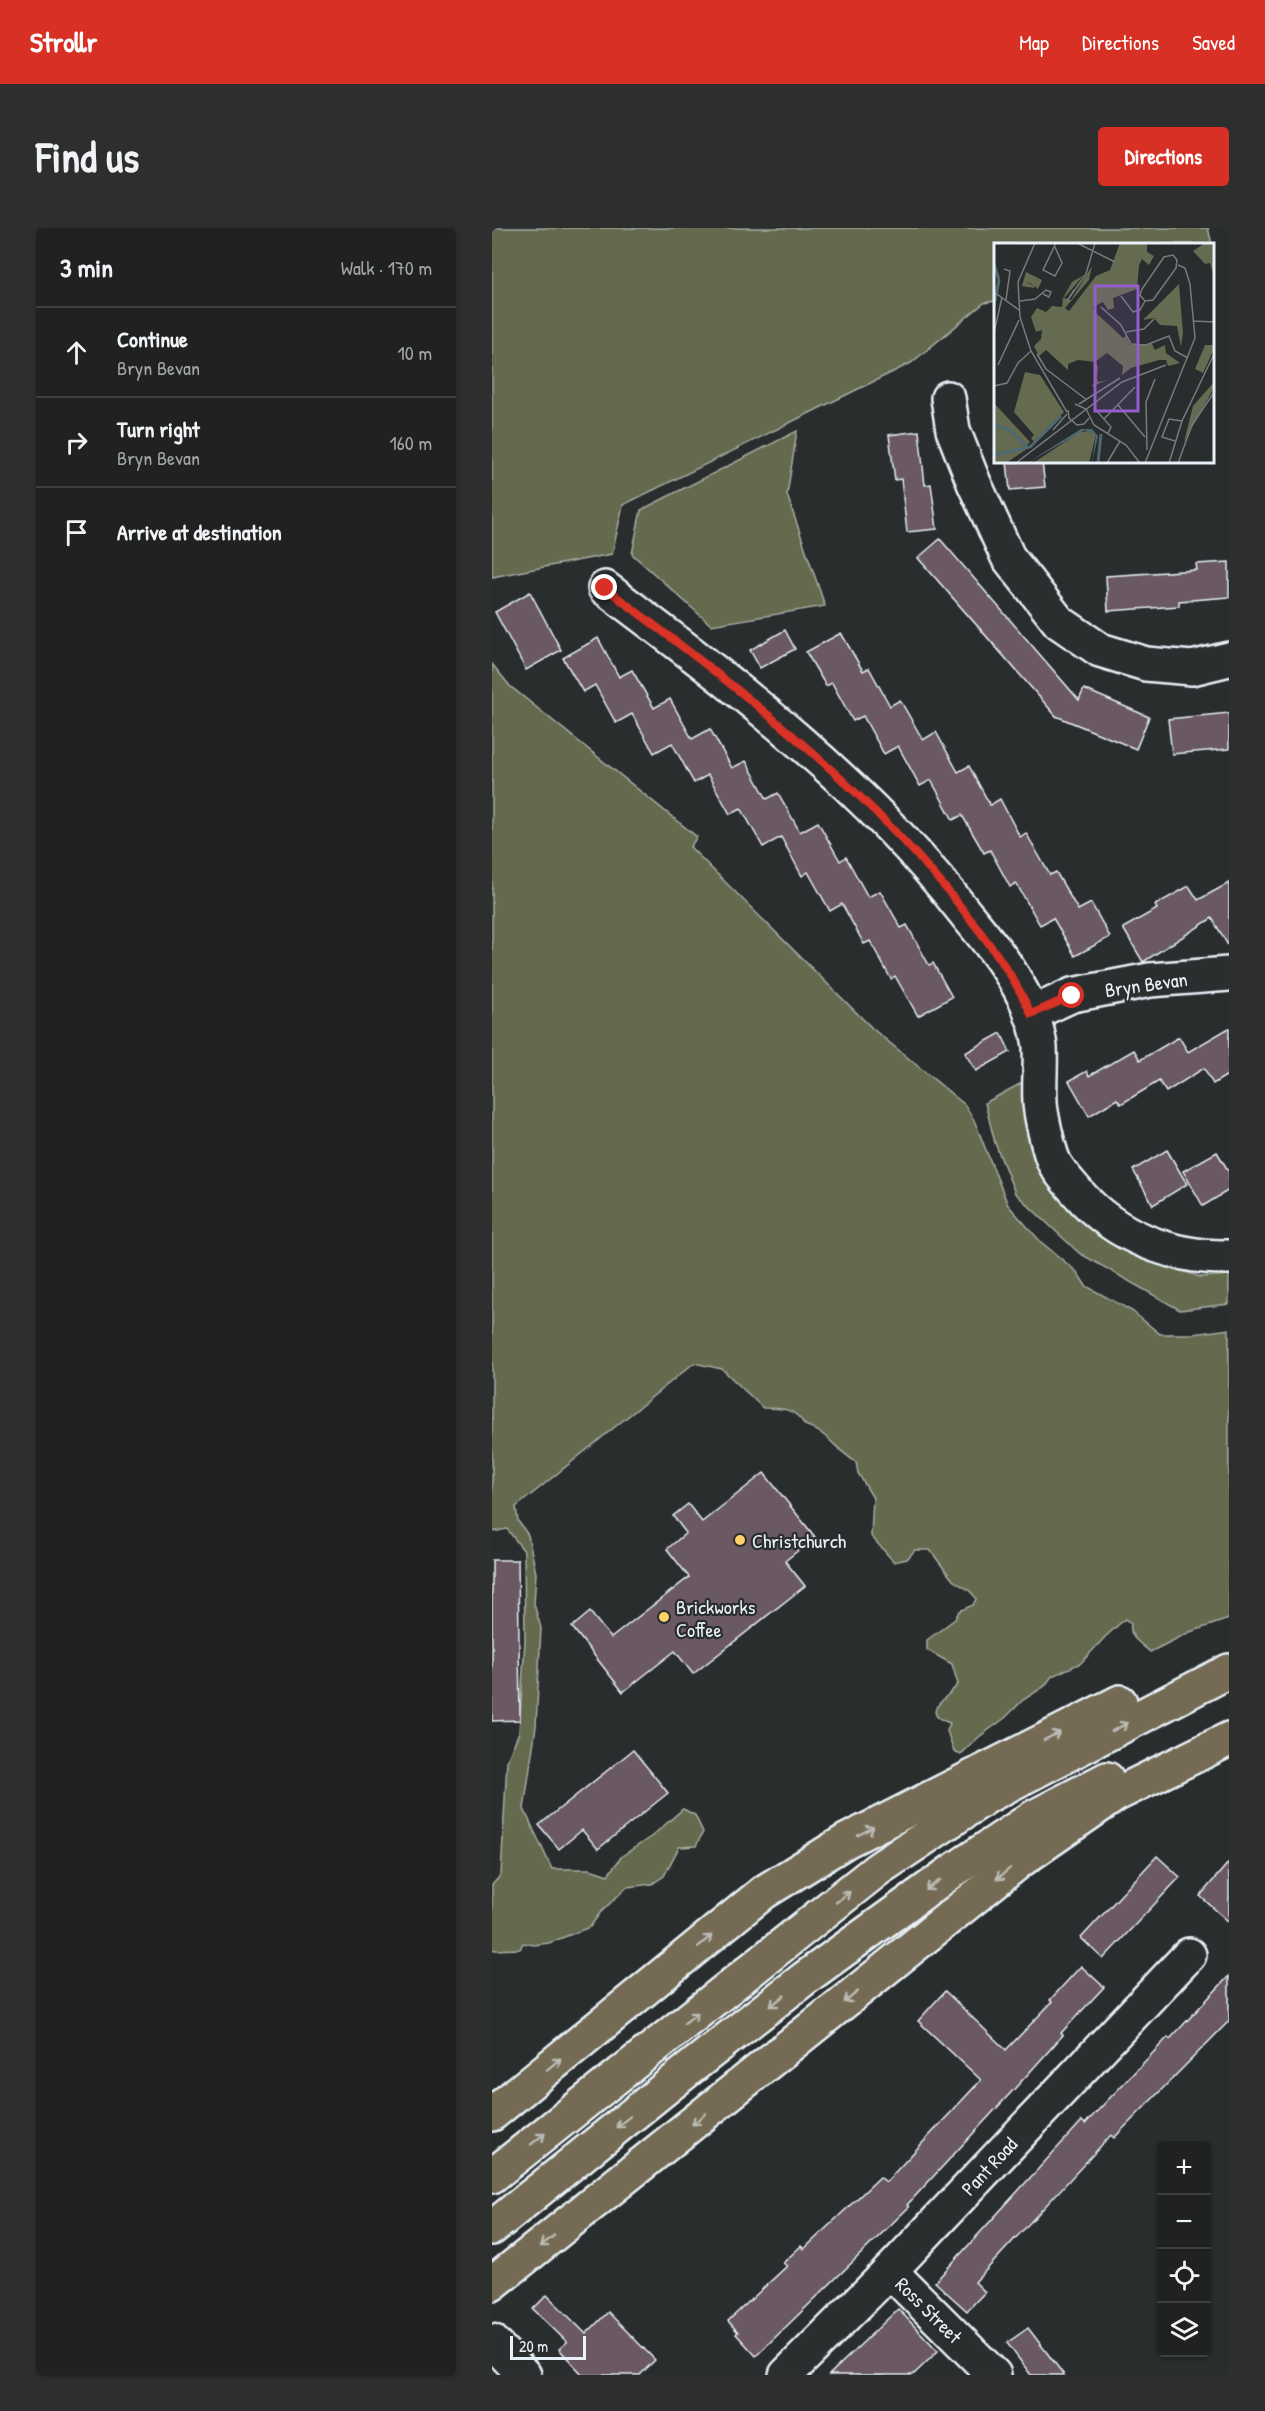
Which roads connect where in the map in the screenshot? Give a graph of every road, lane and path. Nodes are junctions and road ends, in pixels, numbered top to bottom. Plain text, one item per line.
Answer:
1 (948, 398) dead end
2 (605, 588) dead end
3 (1229, 659) edge
4 (1229, 974) edge
5 (1031, 1014) junction
6 (1229, 1257) edge
7 (1229, 1661) edge
8 (1229, 1671) edge
9 (1229, 1725) edge
10 (1229, 1739) edge
11 (1006, 1773) junction
12 (1042, 1828) junction
13 (1189, 1955) dead end
14 (492, 2114) edge
15 (492, 2176) edge
16 (492, 2228) edge
17 (890, 2271) junction
18 (492, 2284) edge
19 (492, 2341) edge
20 (524, 2375) edge
21 (786, 2375) edge
22 (994, 2375) edge

1 - 3 street
2 - 5 street
4 - 5 street, Bryn Bevan
5 - 6 street
11 -> 7 highway
11 -> 8 highway
9 - 12 highway
10 - 12 highway
14 -> 11 highway
15 -> 11 highway
12 -> 16 highway
12 -> 18 highway
13 - 17 street, Pant Road
17 - 21 street, Pant Road
17 - 22 street, Ross Street
19 - 20 street

